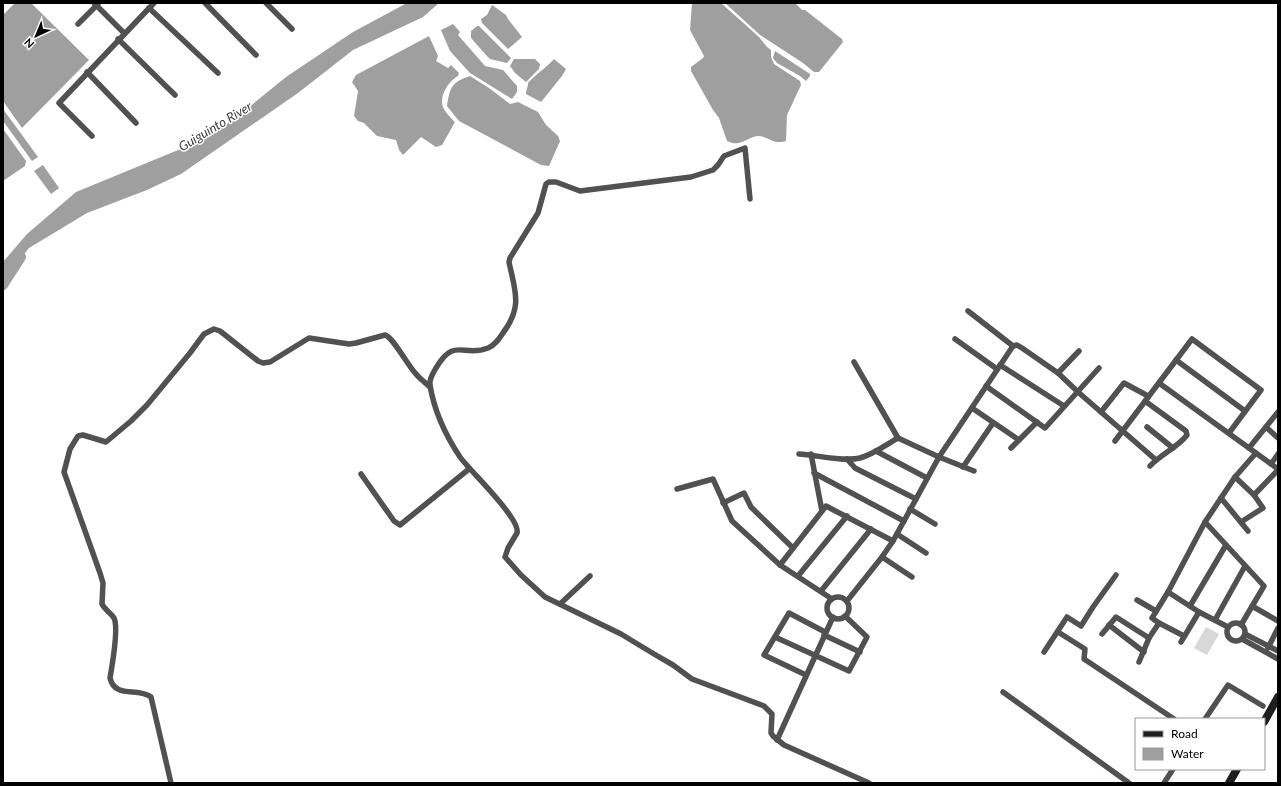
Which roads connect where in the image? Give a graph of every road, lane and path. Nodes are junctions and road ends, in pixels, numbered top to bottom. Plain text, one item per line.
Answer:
1 (154, 3) edge
2 (205, 3) edge
3 (266, 3) edge
4 (96, 4) edge
5 (149, 8) junction
6 (78, 24) dead end
7 (292, 29) dead end
8 (124, 34) junction
9 (118, 39) junction
10 (256, 55) dead end
11 (88, 72) junction
12 (218, 74) dead end
13 (175, 95) dead end
14 (136, 123) dead end
15 (92, 136) dead end
16 (750, 199) dead end
17 (968, 311) dead end
18 (955, 339) dead end
19 (1013, 346) junction
20 (1078, 351) dead end
21 (1176, 360) junction
22 (854, 362) dead end
23 (999, 367) junction
24 (1099, 368) dead end
25 (1058, 373) junction
26 (1159, 383) junction
27 (986, 386) junction
28 (430, 387) junction
29 (1078, 392) junction
30 (1147, 399) junction
31 (1064, 406) junction
32 (972, 408) junction
33 (1245, 411) junction
34 (1101, 412) junction
35 (1278, 412) edge
36 (1037, 422) junction
37 (993, 423) junction
38 (1147, 427) dead end
39 (1266, 427) junction
40 (1122, 431) junction
41 (1228, 433) junction
42 (898, 438) junction
43 (1278, 438) edge
44 (1019, 440) junction
45 (1115, 441) dead end
46 (1011, 448) dead end
47 (1172, 448) junction
48 (1249, 448) junction
49 (876, 450) junction
50 (1256, 453) junction
51 (799, 454) dead end
52 (811, 454) junction
53 (1278, 454) edge
54 (939, 457) junction
55 (847, 459) junction
56 (1156, 460) junction
57 (1271, 464) junction
58 (1150, 466) dead end
59 (963, 467) junction
60 (469, 468) junction
61 (1278, 469) edge
62 (974, 471) dead end
63 (361, 474) dead end
64 (814, 474) junction
65 (1235, 477) junction
66 (927, 478) junction
67 (677, 489) dead end
68 (1254, 495) junction
69 (1221, 498) junction
70 (916, 499) junction
71 (723, 503) junction
72 (910, 509) junction
73 (822, 511) junction
74 (847, 516) junction
75 (904, 521) junction
76 (1205, 522) junction
77 (1241, 522) junction
78 (935, 524) dead end
79 (872, 529) junction
80 (1248, 531) dead end
81 (897, 534) junction
82 (893, 541) junction
83 (1226, 545) junction
84 (793, 548) junction
85 (926, 553) dead end
86 (882, 557) junction
87 (780, 565) junction
88 (1245, 566) junction
89 (1116, 575) dead end
90 (590, 576) dead end
91 (798, 576) junction
92 (912, 577) dead end
93 (821, 591) junction
94 (1168, 592) junction
95 (832, 598) junction
96 (1138, 600) dead end
97 (847, 601) junction
98 (560, 604) junction
99 (1190, 606) junction
100 (1252, 606) junction
101 (1156, 611) junction
102 (1199, 612) junction
103 (845, 616) junction
104 (832, 617) junction
105 (1214, 620) junction
106 (1278, 621) edge
107 (1159, 623) junction
108 (1241, 624) junction
109 (1109, 625) junction
110 (1228, 627) junction
111 (1278, 628) edge
112 (1058, 632) junction
113 (825, 633) junction
114 (1102, 634) dead end
115 (1184, 636) junction
116 (1243, 636) junction
117 (775, 637) junction
118 (1149, 638) junction
119 (1181, 642) dead end
120 (1267, 649) junction
121 (1278, 651) edge
122 (860, 652) junction
123 (1044, 652) dead end
124 (1144, 652) junction
125 (815, 655) junction
126 (1278, 659) edge
127 (1139, 662) dead end
128 (806, 675) junction
129 (1003, 692) dead end
130 (1278, 697) edge
131 (1263, 706) dead end
132 (1172, 718) edge
133 (1206, 718) edge
134 (1265, 720) edge
135 (777, 740) junction
136 (1172, 770) edge
137 (1236, 770) edge
138 (171, 783) edge
139 (869, 783) edge
140 (1129, 783) edge
141 (1164, 783) edge
142 (1229, 783) edge

1 - 5 street
2 - 10 street
3 - 7 street
4 - 6 street
4 - 8 street
5 - 8 street
5 - 12 street
8 - 9 street
9 - 11 street
9 - 13 street
11 - 14 street
11 - 15 street
16 - 28 street
17 - 19 street
18 - 23 street
19 - 23 street
19 - 25 street
20 - 25 street
21 - 26 street
21 - 33 street
21 - 33 street
22 - 42 street
23 - 27 street
23 - 31 street
24 - 29 street
25 - 29 street
26 - 30 street
26 - 41 street
27 - 32 street
27 - 36 street
28 - 60 street
28 - 138 street
29 - 31 street
29 - 34 street
30 - 34 street
30 - 40 street
30 - 47 street
31 - 36 street
32 - 37 street
32 - 54 street
33 - 41 street
34 - 40 street
35 - 39 street
36 - 44 street
37 - 44 street
37 - 59 street
38 - 47 street
39 - 43 street
39 - 48 street
40 - 45 street
40 - 56 street
41 - 48 street
42 - 49 street
42 - 54 street
44 - 46 street
47 - 56 street
48 - 50 street
49 - 55 street
49 - 66 street
50 - 57 street
50 - 65 street
51 - 52 street
52 - 55 street
52 - 64 street
53 - 57 street
54 - 59 street
54 - 66 street
55 - 70 street
56 - 58 street
57 - 61 street
59 - 62 street
60 - 63 street
60 - 98 street
61 - 68 street
64 - 73 street
64 - 75 street
65 - 68 street
65 - 69 street
66 - 70 street
67 - 71 street
68 - 77 street
69 - 76 street
69 - 77 street
70 - 72 street
71 - 84 street
71 - 87 street
72 - 75 street
72 - 78 street
73 - 74 street
73 - 84 street
74 - 79 street
74 - 91 street
75 - 81 street
76 - 83 street
76 - 94 street
77 - 80 street
79 - 82 street
79 - 93 street
81 - 82 street
81 - 85 street
82 - 86 street
83 - 88 street
83 - 99 street
84 - 87 street
86 - 92 street
86 - 97 street
87 - 91 street
88 - 100 street
88 - 105 street
89 - 112 street
90 - 98 street
91 - 93 street
93 - 95 street
94 - 99 street
94 - 101 street
95 - 97 street
95 - 104 street
96 - 101 street
97 - 103 street
98 - 135 street
99 - 102 street
100 - 106 street
100 - 108 street
101 - 107 street
102 - 105 street
102 - 115 street
103 - 104 street
103 - 122 street
104 - 113 street
105 - 110 street
107 - 115 street
107 - 118 street
108 - 110 street
108 - 116 street
109 - 114 street
109 - 118 street
109 - 124 street
110 - 116 street
111 - 120 street
112 - 123 street
112 - 132 street
113 - 117 street
113 - 122 street
113 - 125 street
115 - 119 street
116 - 120 street
117 - 125 street
117 - 128 street
118 - 124 street
120 - 121 street
120 - 126 street
122 - 125 street
124 - 127 street
125 - 128 street
128 - 135 street
129 - 140 street
130 - 134 main road
131 - 133 street
135 - 139 street
136 - 141 street
137 - 142 main road

